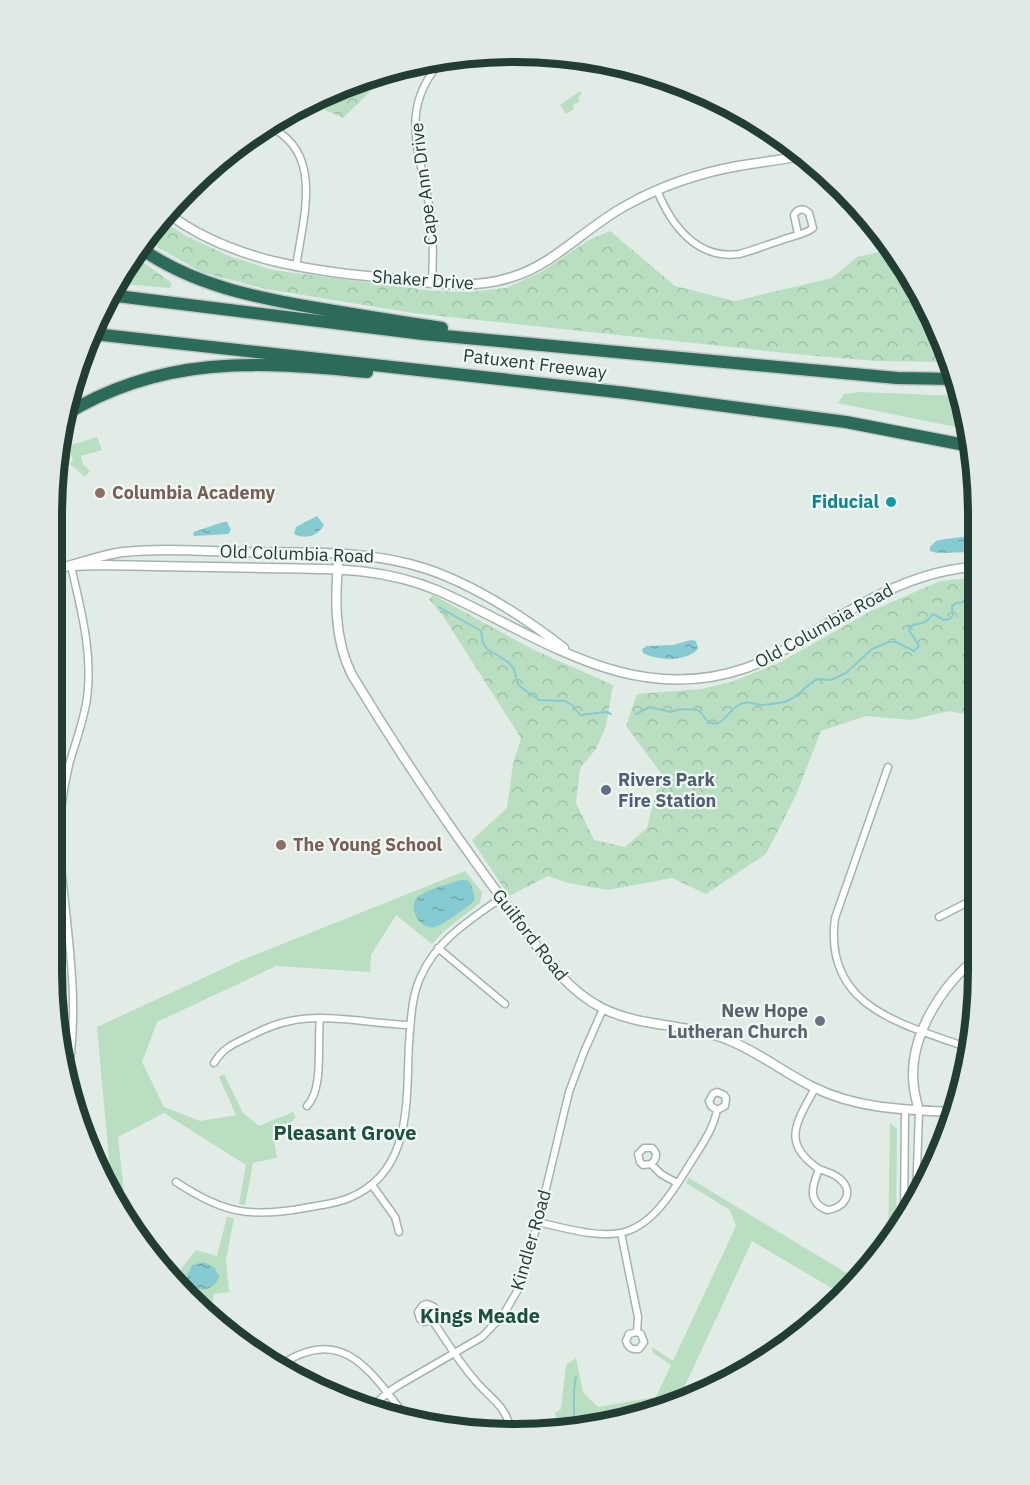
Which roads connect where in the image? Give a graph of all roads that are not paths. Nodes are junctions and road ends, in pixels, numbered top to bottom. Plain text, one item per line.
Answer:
1 (435, 69) edge
2 (275, 130) edge
3 (794, 158) edge
4 (657, 190) junction
5 (173, 217) edge
6 (798, 234) dead end
7 (146, 252) edge
8 (296, 267) junction
9 (432, 282) junction
10 (118, 296) edge
11 (99, 335) edge
12 (592, 350) junction
13 (947, 379) edge
14 (555, 384) junction
15 (74, 410) edge
16 (963, 445) edge
17 (339, 553) junction
18 (70, 566) junction
19 (62, 568) edge
20 (968, 568) edge
21 (338, 569) junction
22 (572, 654) junction
23 (888, 767) dead end
24 (62, 804) edge
25 (62, 877) edge
26 (501, 898) junction
27 (968, 902) edge
28 (939, 917) dead end
29 (438, 948) junction
30 (968, 965) edge
31 (505, 1004) dead end
32 (603, 1009) junction
33 (320, 1019) junction
34 (410, 1025) junction
35 (923, 1031) junction
36 (962, 1045) edge
37 (70, 1057) edge
38 (214, 1063) dead end
39 (913, 1086) junction
40 (815, 1088) junction
41 (307, 1106) dead end
42 (717, 1110) dead end
43 (905, 1110) junction
44 (919, 1111) junction
45 (945, 1112) edge
46 (651, 1164) dead end
47 (819, 1169) junction
48 (917, 1181) edge
49 (176, 1182) dead end
50 (677, 1183) junction
51 (372, 1185) junction
52 (904, 1203) edge
53 (538, 1222) junction
54 (399, 1232) dead end
55 (621, 1233) junction
56 (432, 1320) dead end
57 (637, 1332) dead end
58 (455, 1353) junction
59 (286, 1362) edge
60 (387, 1393) junction
61 (378, 1402) edge
62 (399, 1408) edge
63 (509, 1424) edge

1 - 9 street, Cape Ann Drive
2 - 8 street
3 - 4 street, Shaker Drive
4 - 6 street
4 - 9 street, Shaker Drive
5 - 8 street, Shaker Drive
7 - 12 highway
8 - 9 street, Shaker Drive
10 - 12 highway, Patuxent Freeway
11 - 14 highway, Patuxent Freeway
12 - 13 highway, Patuxent Freeway
14 - 15 highway
14 - 16 highway, Patuxent Freeway
17 - 18 street, Old Columbia Road
17 - 21 street, Guilford Road
17 - 22 street, Old Columbia Road
18 - 19 street, Old Columbia Road
18 - 21 street, Old Columbia Road
18 - 24 street
20 - 22 street, Old Columbia Road
21 - 22 street, Old Columbia Road
21 - 26 street, Guilford Road
23 - 35 street
25 - 37 street
26 - 29 street
26 - 32 street, Guilford Road
27 - 28 street
29 - 31 street
29 - 34 street
30 - 35 street
32 - 40 street, Guilford Road
32 - 53 street, Kindler Road
33 - 34 street
33 - 38 street
33 - 41 street
34 - 51 street
35 - 36 street
35 - 39 street
39 - 43 street
39 - 44 street
40 - 43 street, Guilford Road
40 - 47 street
42 - 50 street
43 - 44 street, Guilford Road
43 - 52 street
44 - 45 street, Guilford Road
44 - 48 street
46 - 50 street
47 - 47 street
49 - 51 street
50 - 55 street
51 - 54 street
53 - 55 street
53 - 58 street, Kindler Road
55 - 57 street
56 - 58 street
58 - 60 street, Kindler Road
58 - 63 street
59 - 60 street
60 - 61 street, Kindler Road
60 - 62 street

